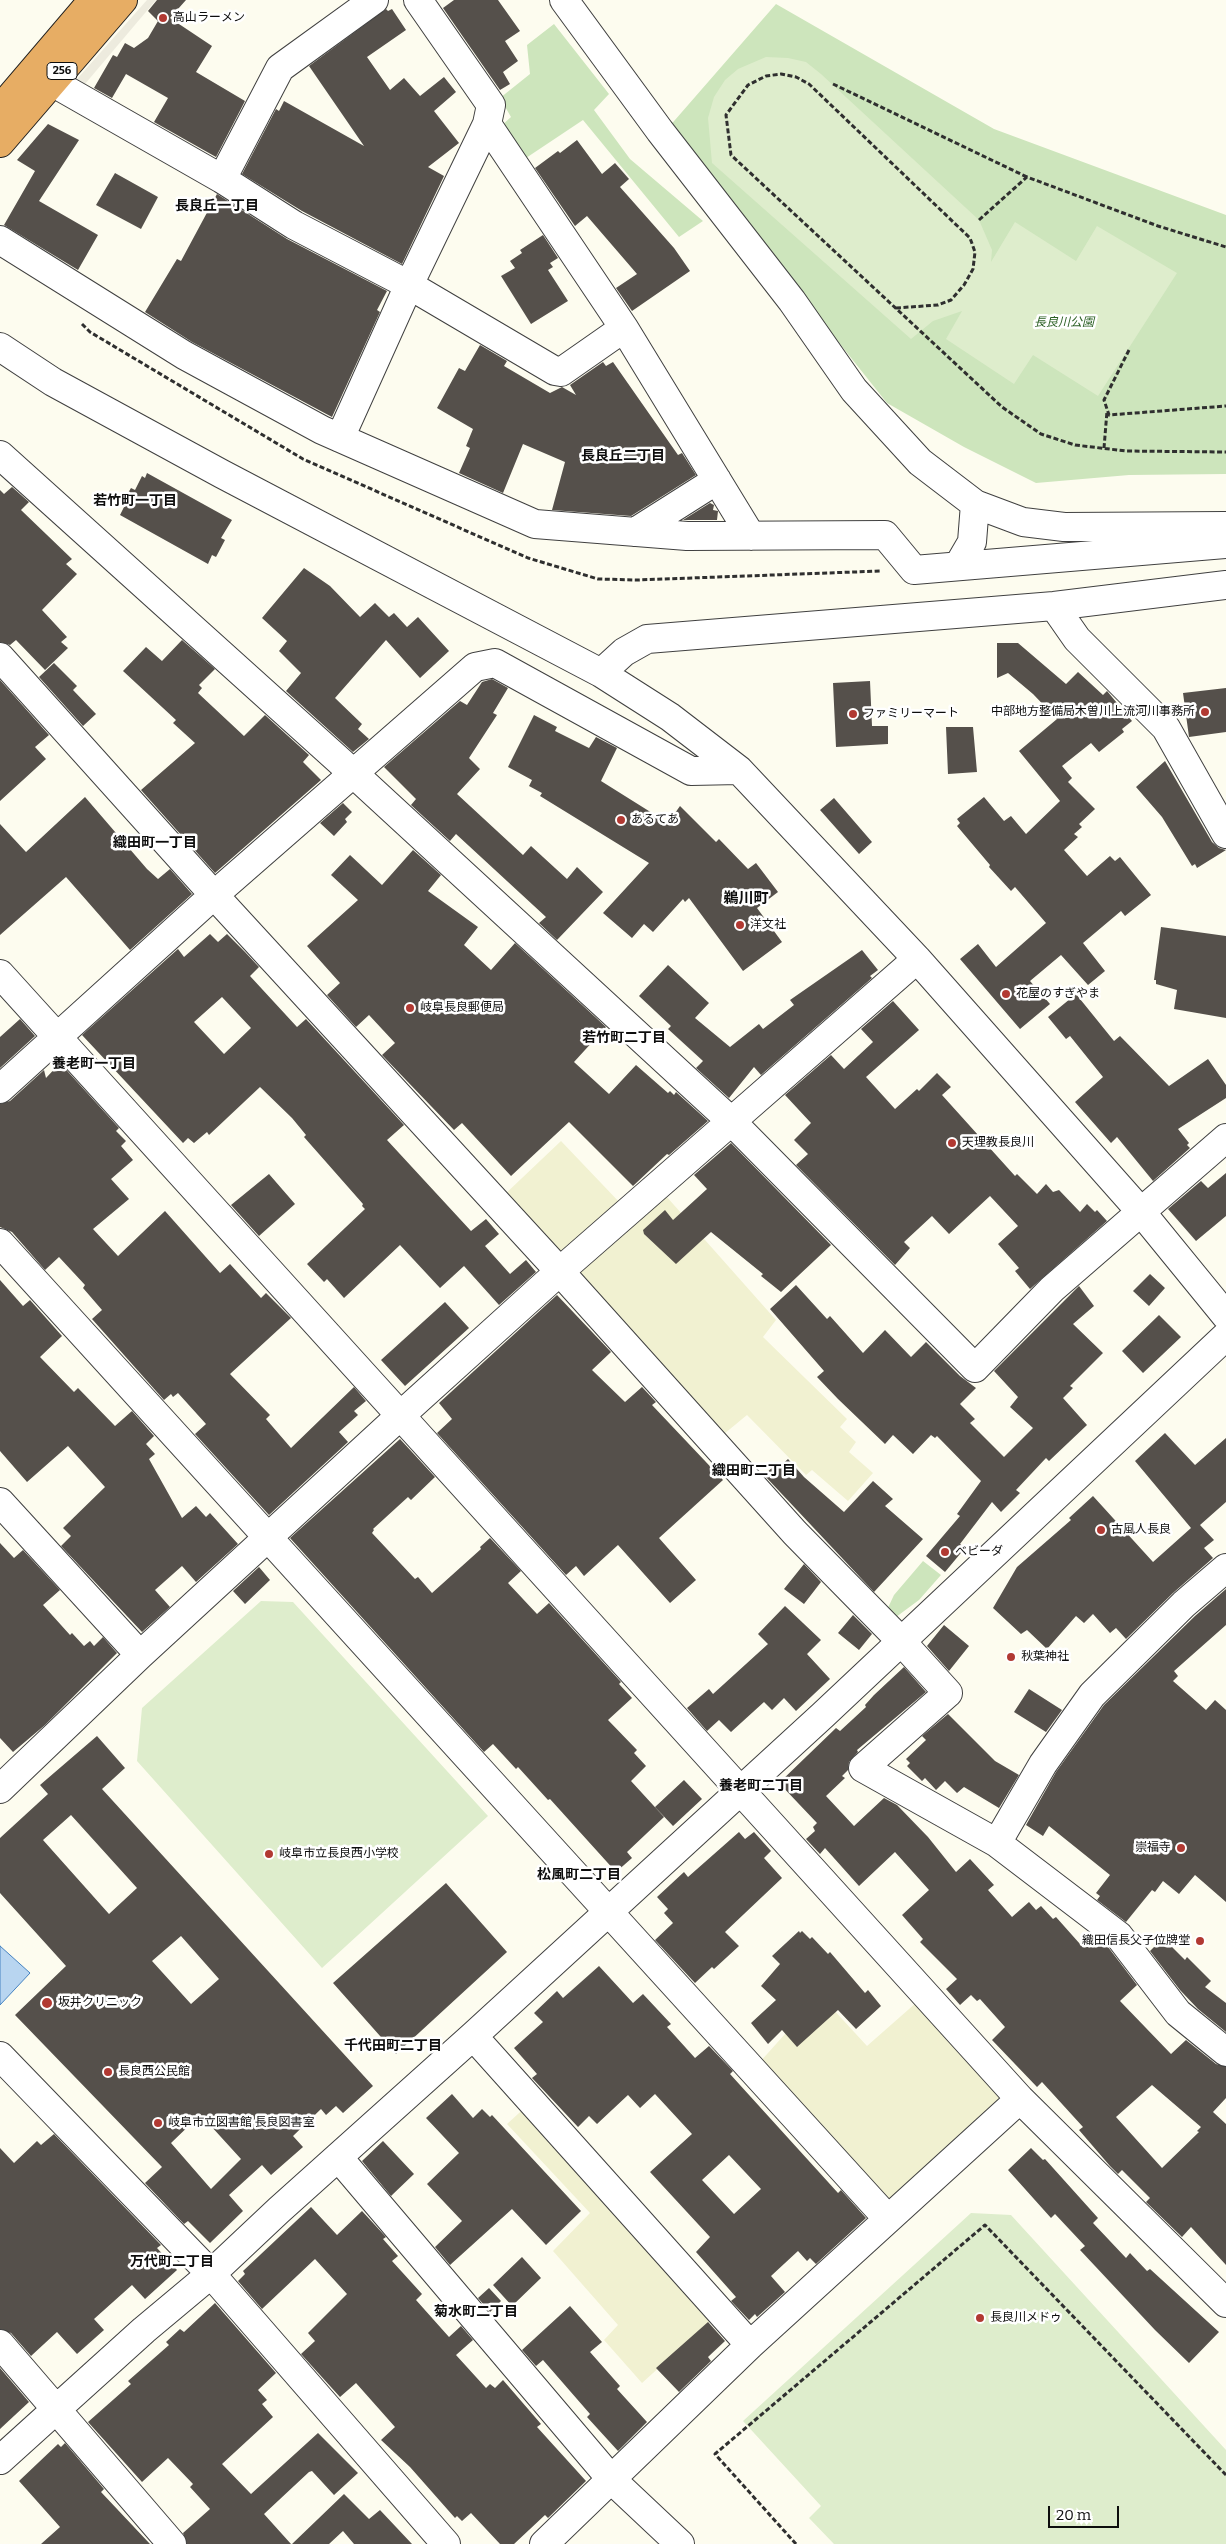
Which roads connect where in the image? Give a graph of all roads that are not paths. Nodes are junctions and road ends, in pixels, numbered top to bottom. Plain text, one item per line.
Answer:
1 (93, 0) edge
2 (123, 0) edge
3 (374, 0) edge
4 (418, 0) edge
5 (564, 0) edge
6 (52, 82) junction
7 (0, 109) edge
8 (487, 124) junction
9 (0, 143) edge
10 (222, 179) junction
11 (0, 240) edge
12 (409, 285) junction
13 (624, 328) junction
14 (0, 347) edge
15 (340, 438) junction
16 (0, 455) edge
17 (717, 480) junction
18 (975, 504) junction
19 (1226, 526) edge
20 (635, 532) junction
21 (751, 536) junction
22 (1226, 544) edge
23 (958, 566) junction
24 (1226, 586) edge
25 (1054, 606) junction
26 (0, 657) edge
27 (601, 673) junction
28 (739, 770) junction
29 (354, 773) junction
30 (1226, 834) edge
31 (214, 895) junction
32 (917, 959) junction
33 (0, 974) edge
34 (57, 1037) junction
35 (0, 1090) edge
36 (732, 1122) junction
37 (1226, 1138) edge
38 (1142, 1213) junction
39 (0, 1243) edge
40 (559, 1272) junction
41 (1226, 1316) edge
42 (1226, 1336) edge
43 (401, 1414) junction
44 (0, 1502) edge
45 (268, 1539) junction
46 (1226, 1568) edge
47 (901, 1641) junction
48 (140, 1655) junction
49 (3, 1781) edge
50 (741, 1791) junction
51 (997, 1843) junction
52 (607, 1912) junction
53 (473, 2036) junction
54 (1226, 2052) edge
55 (0, 2056) edge
56 (1020, 2099) junction
57 (338, 2157) junction
58 (888, 2219) junction
59 (211, 2274) junction
60 (1226, 2304) edge
61 (0, 2344) edge
62 (750, 2345) junction
63 (56, 2410) junction
64 (0, 2460) edge
65 (612, 2480) junction
66 (172, 2544) edge
67 (446, 2544) edge
68 (544, 2544) edge
69 (680, 2544) edge

1 - 7 highway, 256
2 - 6 highway, 256
3 - 10 street
4 - 8 street
5 - 18 street
6 - 9 highway, 256
6 - 10 street
8 - 12 street
8 - 13 street
10 - 12 street
11 - 15 street
12 - 13 street
12 - 15 street
13 - 17 street
14 - 27 street
15 - 20 street
16 - 29 street
17 - 20 street
17 - 21 street
18 - 19 street
18 - 23 street
20 - 21 street
21 - 23 street
22 - 23 street
24 - 25 street
25 - 27 street
25 - 30 street
26 - 31 street
27 - 28 street
28 - 29 street
28 - 32 street
29 - 31 street
29 - 36 street
31 - 34 street
31 - 40 street
32 - 36 street
32 - 38 street
33 - 34 street
34 - 35 street
34 - 43 street
36 - 38 street
36 - 40 street
37 - 38 street
38 - 41 street
39 - 45 street
40 - 43 street
40 - 47 street
42 - 47 street
43 - 45 street
43 - 50 street
44 - 48 street
45 - 48 street
45 - 52 street
46 - 51 street
47 - 50 street
47 - 51 street
48 - 49 street
50 - 52 street
50 - 56 street
51 - 54 street
52 - 53 street
52 - 58 street
53 - 57 street
53 - 62 street
55 - 59 street
56 - 58 street
56 - 60 street
57 - 59 street
57 - 65 street
58 - 62 street
59 - 63 street
59 - 67 street
61 - 63 street
62 - 65 street
63 - 64 street
63 - 66 street
65 - 68 street
65 - 69 street

